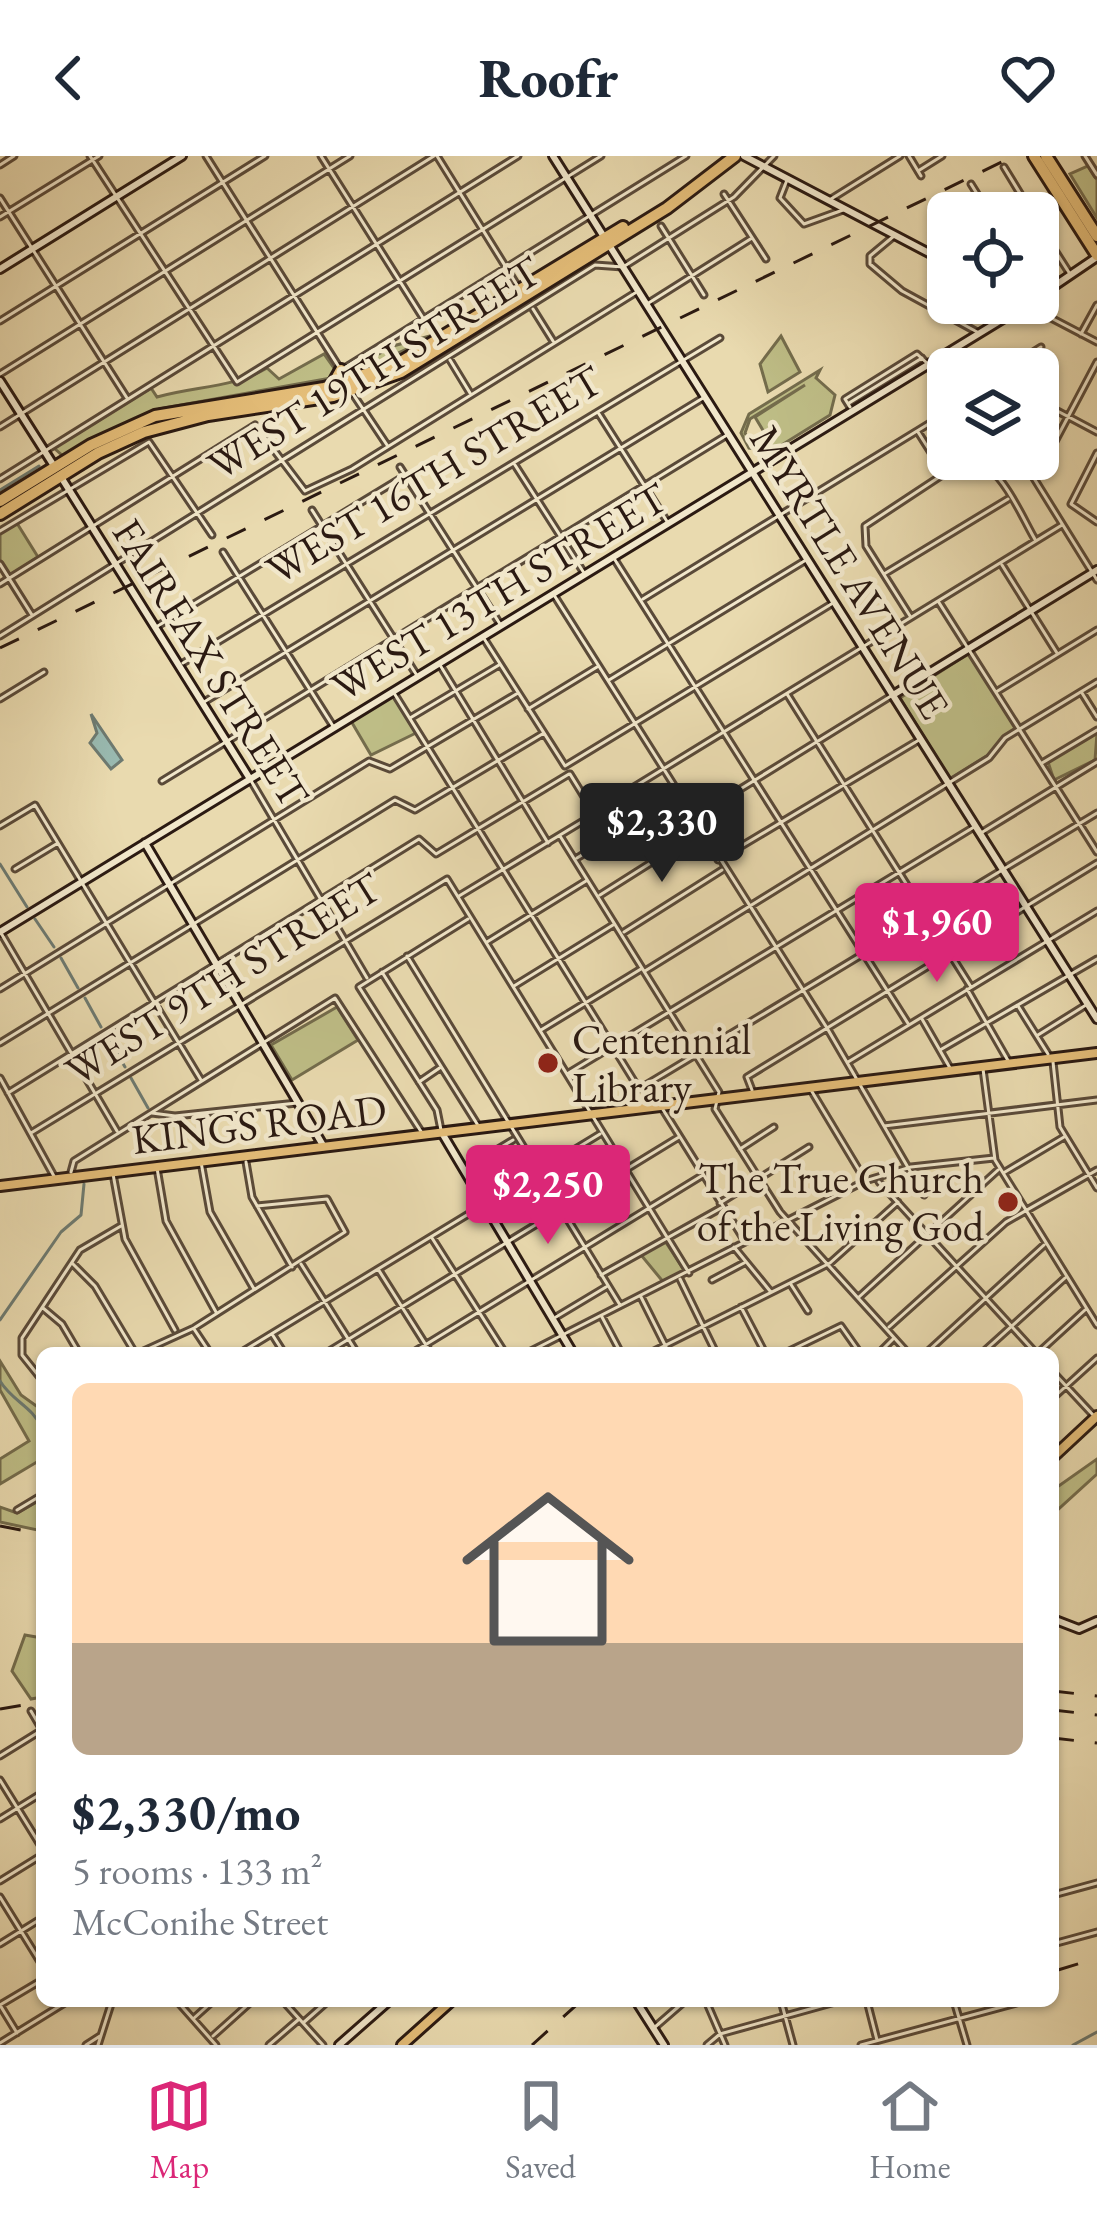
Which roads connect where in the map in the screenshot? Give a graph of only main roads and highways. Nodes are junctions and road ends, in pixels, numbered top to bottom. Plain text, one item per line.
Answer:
1 (724, 156) edge
2 (739, 156) edge
3 (1039, 157) edge
4 (1094, 237) edge
5 (607, 242) junction
6 (1097, 256) edge
7 (352, 382) junction
8 (57, 472) junction
9 (0, 501) edge
10 (0, 514) edge
11 (1097, 1053) edge
12 (0, 1186) edge
13 (1096, 1417) edge
14 (1059, 1451) edge
15 (444, 2007) edge
16 (402, 2045) edge

1 - 5 highway
2 - 5 highway
3 - 4 highway
4 - 6 highway
5 - 7 highway
5 - 7 highway
7 - 8 highway
7 - 8 highway
8 - 9 highway
8 - 10 highway
11 - 12 main road, KINGS ROAD
13 - 14 main road
15 - 16 main road

